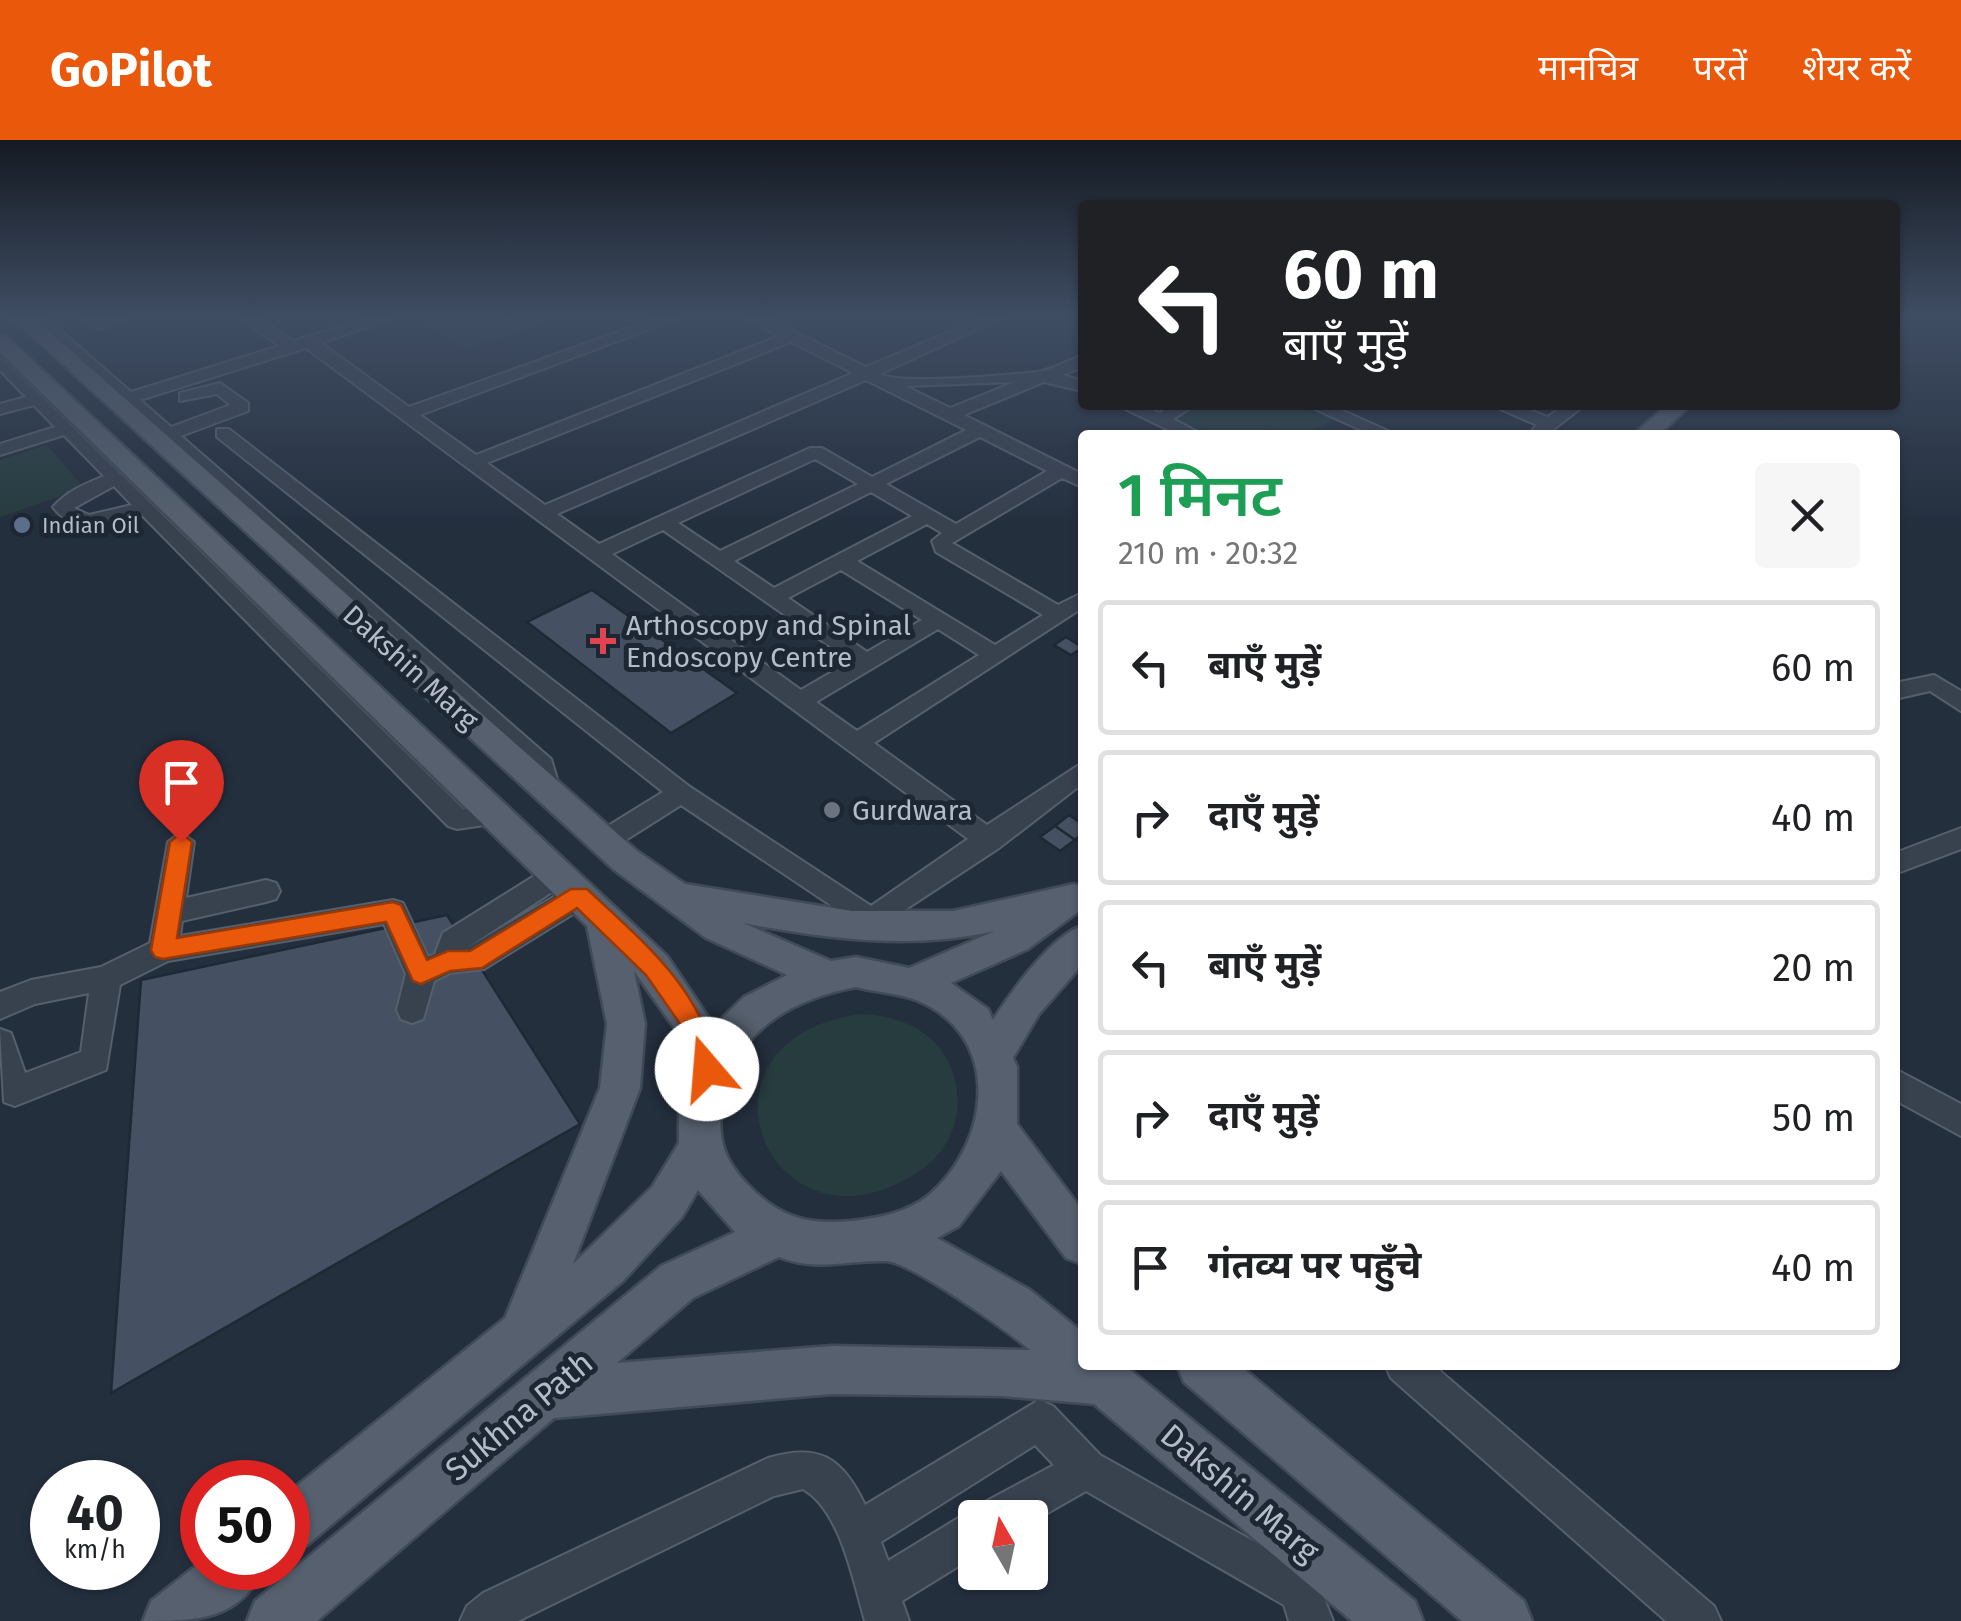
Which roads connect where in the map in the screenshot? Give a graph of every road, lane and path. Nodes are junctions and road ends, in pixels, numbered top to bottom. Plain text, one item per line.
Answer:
1 (25, 387) edge
2 (48, 387) edge
3 (100, 387) edge
4 (115, 387) edge
5 (181, 387) edge
6 (365, 387) edge
7 (479, 387) edge
8 (664, 387) edge
9 (839, 387) edge
10 (895, 387) edge
11 (1021, 387) edge
12 (37, 399) junction
13 (134, 404) junction
14 (0, 408) edge
15 (1137, 410) edge
16 (1177, 410) edge
17 (1328, 410) edge
18 (1509, 410) edge
19 (1569, 410) edge
20 (1674, 410) edge
21 (1702, 410) edge
22 (405, 414) junction
23 (948, 415) junction
24 (1160, 420) junction
25 (1360, 423) junction
26 (66, 429) junction
27 (1543, 429) edge
28 (979, 430) junction
29 (1183, 430) edge
30 (1349, 430) edge
31 (1376, 430) edge
32 (1650, 430) edge
33 (1678, 430) edge
34 (223, 432) dead end
35 (169, 434) junction
36 (0, 450) edge
37 (250, 454) junction
38 (472, 463) junction
39 (208, 469) junction
40 (1061, 471) junction
41 (116, 478) junction
42 (1078, 480) edge
43 (871, 484) junction
44 (145, 507) junction
45 (542, 514) junction
46 (927, 516) junction
47 (664, 522) junction
48 (952, 532) junction
49 (599, 552) junction
50 (717, 561) junction
51 (842, 561) junction
52 (772, 598) junction
53 (1078, 602) edge
54 (1059, 614) junction
55 (938, 620) junction
56 (995, 655) junction
57 (867, 662) junction
58 (1900, 691) edge
59 (800, 702) junction
60 (1961, 703) edge
61 (858, 743) junction
62 (1078, 775) edge
63 (547, 789) junction
64 (681, 793) junction
65 (496, 816) junction
66 (604, 840) junction
67 (990, 841) junction
68 (181, 842) dead end
69 (1959, 842) edge
70 (1900, 862) edge
71 (266, 891) dead end
72 (1078, 895) edge
73 (580, 896) junction
74 (674, 896) junction
75 (169, 913) junction
76 (1078, 945) edge
77 (163, 950) junction
78 (434, 968) junction
79 (827, 976) junction
80 (106, 978) junction
81 (916, 982) junction
82 (0, 1006) edge
83 (412, 1010) dead end
84 (0, 1042) edge
85 (994, 1054) junction
86 (707, 1069) junction
87 (1900, 1086) edge
88 (1961, 1121) edge
89 (999, 1133) junction
90 (700, 1148) junction
91 (777, 1235) junction
92 (1078, 1237) edge
93 (893, 1238) junction
94 (522, 1335) junction
95 (1078, 1359) edge
96 (1078, 1369) edge
97 (1091, 1370) edge
98 (1211, 1370) edge
99 (1410, 1370) edge
100 (544, 1394) junction
101 (1086, 1469) junction
102 (1030, 1500) edge
103 (310, 1508) edge
104 (1274, 1520) junction
105 (857, 1533) junction
106 (958, 1546) edge
107 (210, 1590) edge
108 (882, 1606) edge
109 (1305, 1606) edge
110 (171, 1621) edge
111 (275, 1621) edge
112 (482, 1621) edge
113 (1395, 1621) edge
114 (1504, 1621) edge
115 (1700, 1621) edge

1 - 12 street
2 - 65 main road, Dakshin Marg
3 - 63 main road, Dakshin Marg
4 - 13 street
5 - 13 street
6 - 22 street
7 - 22 street
8 - 38 street
9 - 45 street
10 - 23 street
11 - 23 street
12 - 14 street
12 - 26 street
13 - 35 street
13 - 35 street
15 - 24 street
16 - 24 street
17 - 25 street
18 - 27 street
19 - 27 street
20 - 32 main road
21 - 33 main road
22 - 38 street
23 - 28 street
24 - 29 street
25 - 30 street
25 - 31 street
26 - 36 street
26 - 41 street
28 - 40 street
28 - 43 street
34 - 37 street
35 - 39 street
37 - 39 street
37 - 64 street
38 - 45 street
39 - 63 street
40 - 42 street
40 - 48 street
41 - 44 street
41 - 44 street
43 - 46 street
43 - 47 street
43 - 50 street
44 - 65 street
45 - 49 street
46 - 48 street
46 - 51 street
47 - 49 street
47 - 50 street
48 - 54 street
49 - 59 street
50 - 52 street
51 - 52 street
51 - 55 street
52 - 57 street
53 - 54 street
54 - 56 street
55 - 56 street
55 - 57 street
56 - 61 street
57 - 59 street
58 - 60 street
59 - 61 street
61 - 67 street
62 - 67 street
63 - 66 main road, Dakshin Marg
64 - 66 street
64 - 67 street
65 - 73 main road, Dakshin Marg
66 - 74 main road, Dakshin Marg
68 - 75 street
69 - 70 street
71 - 75 street
72 - 74 main road
72 - 81 main road
73 - 78 street
73 - 86 main road, Dakshin Marg
73 - 94 main road
74 - 79 main road, Dakshin Marg
75 - 77 street
76 - 85 main road
77 - 78 street
77 - 80 street
78 - 83 street
79 - 81 main road
79 - 86 main road
80 - 82 street
80 - 84 street
81 - 85 main road
85 - 89 main road
86 - 90 main road
87 - 88 street
89 - 92 main road
89 - 93 main road
90 - 91 main road
90 - 94 main road, Sukhna Path
91 - 93 main road
91 - 100 main road, Sukhna Path
93 - 95 main road, Dakshin Marg
94 - 103 main road, Sukhna Path
96 - 100 main road
97 - 104 main road, Dakshin Marg
98 - 114 main road
99 - 115 street
100 - 111 main road, Sukhna Path
101 - 102 street
101 - 105 street
101 - 109 street
104 - 109 street
104 - 113 main road, Dakshin Marg
105 - 108 street
105 - 112 street
106 - 108 street
107 - 110 main road

